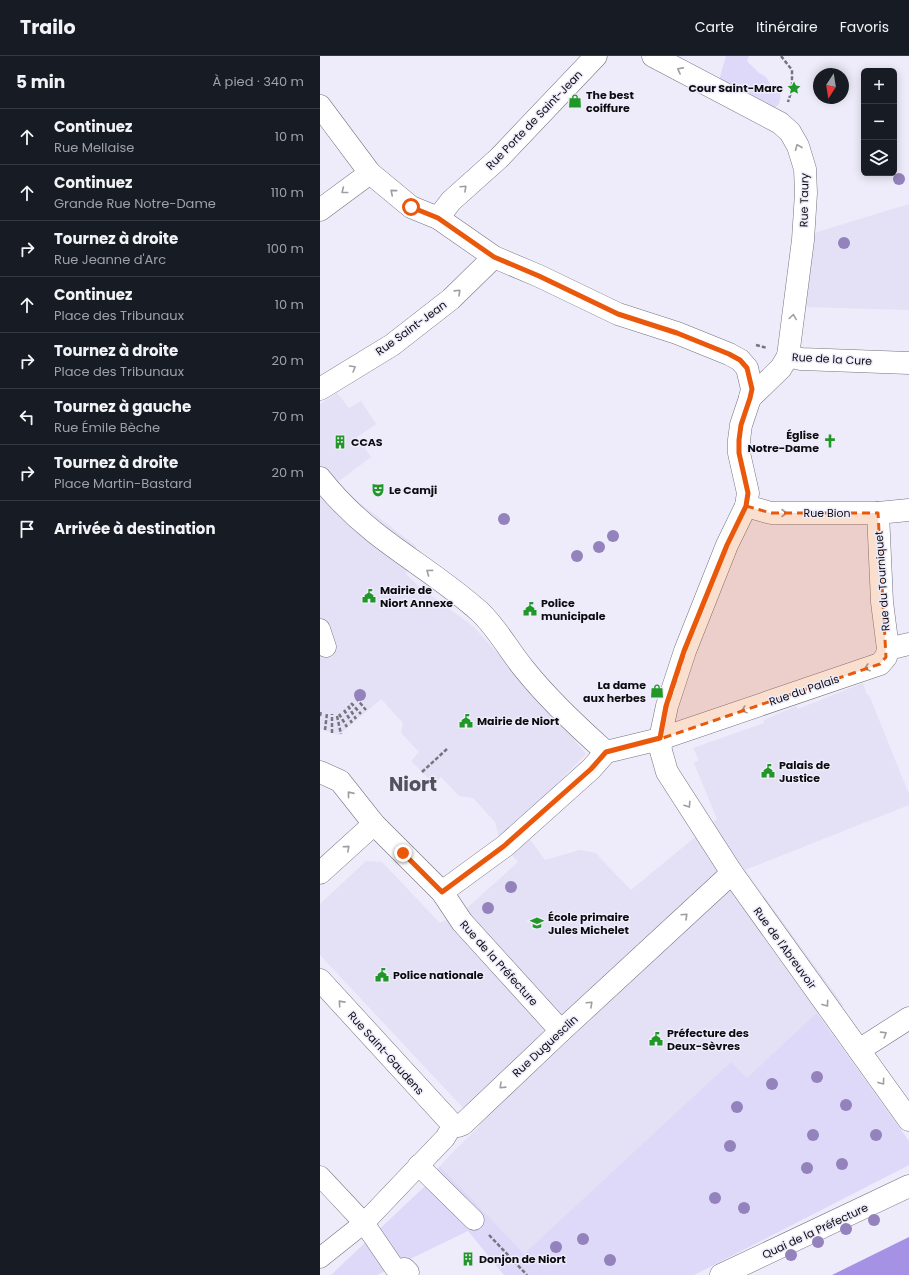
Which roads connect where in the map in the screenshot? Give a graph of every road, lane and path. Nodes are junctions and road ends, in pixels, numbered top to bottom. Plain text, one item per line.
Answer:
1 (596, 56) edge
2 (653, 56) edge
3 (781, 56) edge
4 (320, 106) edge
5 (780, 123) junction
6 (370, 173) junction
7 (320, 210) edge
8 (438, 218) junction
9 (494, 257) junction
10 (788, 356) junction
11 (909, 363) edge
12 (320, 388) edge
13 (750, 398) junction
14 (320, 478) edge
15 (746, 506) junction
16 (909, 510) edge
17 (878, 513) junction
18 (320, 628) edge
19 (909, 644) edge
20 (326, 648) dead end
21 (888, 649) junction
22 (356, 698) dead end
23 (351, 703) dead end
24 (348, 706) dead end
25 (344, 710) dead end
26 (366, 710) dead end
27 (321, 711) dead end
28 (327, 713) dead end
29 (332, 714) dead end
30 (361, 714) dead end
31 (320, 716) edge
32 (356, 719) dead end
33 (352, 723) dead end
34 (347, 727) dead end
35 (324, 730) dead end
36 (332, 733) dead end
37 (341, 734) dead end
38 (660, 738) junction
39 (447, 749) dead end
40 (606, 752) junction
41 (320, 772) edge
42 (422, 772) dead end
43 (374, 824) junction
44 (320, 872) edge
45 (732, 873) junction
46 (442, 892) junction
47 (320, 980) edge
48 (909, 1018) edge
49 (561, 1031) junction
50 (859, 1050) junction
51 (909, 1120) edge
52 (453, 1125) junction
53 (418, 1165) junction
54 (320, 1176) edge
55 (909, 1186) edge
56 (474, 1220) joint
57 (364, 1223) junction
58 (320, 1258) edge
59 (409, 1272) dead end
60 (527, 1275) edge
61 (721, 1275) edge

8 -> 1 street, Rue Porte de Saint-Jean
5 -> 2 street, Rue Taury
3 - 5 path
4 - 6 street
10 -> 5 street, Rue Taury
6 -> 7 street
8 -> 6 street
8 - 9 street
12 -> 9 street, Rue Saint-Jean
9 - 13 street
10 - 11 street, Rue de la Cure
10 - 13 street, Rue de la Cure
13 - 15 street
40 -> 14 street
15 -> 17 street, Rue Bion
15 - 38 street
16 - 17 street, Rue Bion
17 - 21 street, Rue du Tourniquet
18 - 20 street
19 - 21 street
21 -> 38 street, Rue du Palais
22 - 26 path
23 - 30 path
24 - 32 path
25 - 33 path
27 - 31 path
28 - 35 path
29 - 36 path
34 - 37 path
38 - 40 street, Rue du Palais
38 -> 45 street, Rue de l'Abreuvoir
39 - 42 path
40 - 46 street
43 -> 41 street, Rue de la Préfecture
44 -> 43 street
43 - 46 street, Rue de la Préfecture
49 -> 45 street, Rue Duguesclin
45 -> 50 street, Rue de l'Abreuvoir
46 - 49 street, Rue de la Préfecture
52 -> 47 street, Rue Saint-Gaudens
50 -> 48 street
49 -> 52 street, Rue Duguesclin
50 -> 51 street, Rue de l'Abreuvoir
52 - 53 street
53 - 56 street
53 - 57 street
54 - 57 street
55 - 61 street, Quai de la Préfecture
56 - 60 path
57 - 58 street
57 - 59 street

